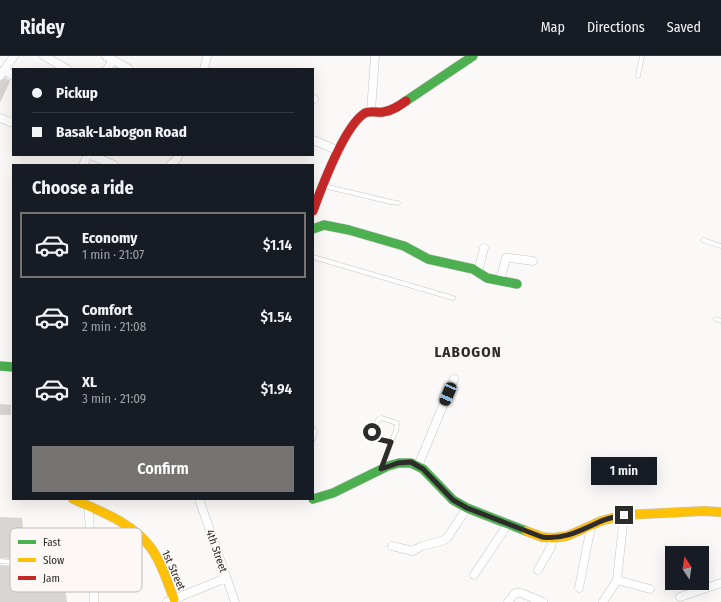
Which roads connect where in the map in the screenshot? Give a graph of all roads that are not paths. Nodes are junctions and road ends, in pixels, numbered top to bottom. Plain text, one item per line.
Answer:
1 (14, 56) edge
2 (44, 56) edge
3 (208, 56) edge
4 (375, 56) edge
5 (473, 56) edge
6 (642, 56) edge
7 (110, 58) edge
8 (65, 68) edge
9 (107, 68) edge
10 (127, 68) edge
11 (204, 68) edge
12 (2, 73) edge
13 (12, 76) edge
14 (638, 76) dead end
15 (371, 111) junction
16 (0, 118) edge
17 (12, 123) edge
18 (314, 140) edge
19 (339, 151) junction
20 (93, 156) edge
21 (178, 156) edge
22 (112, 164) edge
23 (171, 164) edge
24 (323, 185) junction
25 (398, 203) dead end
26 (314, 208) edge
27 (314, 229) edge
28 (703, 240) dead end
29 (721, 246) edge
30 (484, 248) dead end
31 (314, 257) edge
32 (533, 261) dead end
33 (478, 272) junction
34 (500, 281) junction
35 (517, 284) dead end
36 (453, 298) dead end
37 (716, 319) dead end
38 (721, 321) edge
39 (0, 366) edge
40 (12, 367) edge
41 (454, 379) dead end
42 (391, 442) junction
43 (418, 466) junction
44 (381, 469) junction
45 (314, 499) edge
46 (76, 500) edge
47 (199, 500) edge
48 (88, 505) junction
49 (467, 508) junction
50 (721, 514) edge
51 (624, 515) junction
52 (508, 524) junction
53 (591, 526) junction
54 (90, 528) edge
55 (129, 528) edge
56 (142, 538) edge
57 (553, 538) junction
58 (392, 546) dead end
59 (0, 561) edge
60 (10, 562) edge
61 (538, 570) dead end
62 (474, 575) dead end
63 (226, 578) junction
64 (617, 580) junction
65 (721, 583) edge
66 (580, 588) dead end
67 (650, 589) dead end
68 (680, 597) dead end
69 (170, 601) edge
70 (236, 602) edge
71 (508, 602) edge
72 (543, 602) edge
73 (603, 602) edge

1 - 12 street
2 - 8 street
3 - 11 street
4 - 15 street
5 - 15 street
6 - 14 lane
7 - 9 street
7 - 10 street
12 - 13 street
15 - 19 street
16 - 17 street
18 - 19 street
19 - 24 street
20 - 22 street
21 - 23 street
24 - 25 lane
24 - 26 street
27 - 33 street
28 - 29 lane
30 - 33 street
31 - 36 lane
32 - 34 street
33 - 34 street
34 - 35 street
37 - 38 lane
39 - 40 street
41 - 43 street
42 - 42 lane
42 - 44 lane
43 - 44 street
43 - 49 street
44 - 45 street
46 - 48 street, 1st Street
47 - 63 street, 4th Street
48 - 54 street
48 - 55 street, 1st Street
49 - 52 street
49 - 58 street
50 - 51 street
51 - 53 street
51 - 64 street
52 - 57 street
52 - 62 street
53 - 57 street
53 - 66 street
56 - 69 street, 1st Street
57 - 61 street
59 - 60 lane
63 - 69 street
63 - 70 street, 4th Street
64 - 67 street
64 - 73 street
65 - 68 street
71 - 72 street

